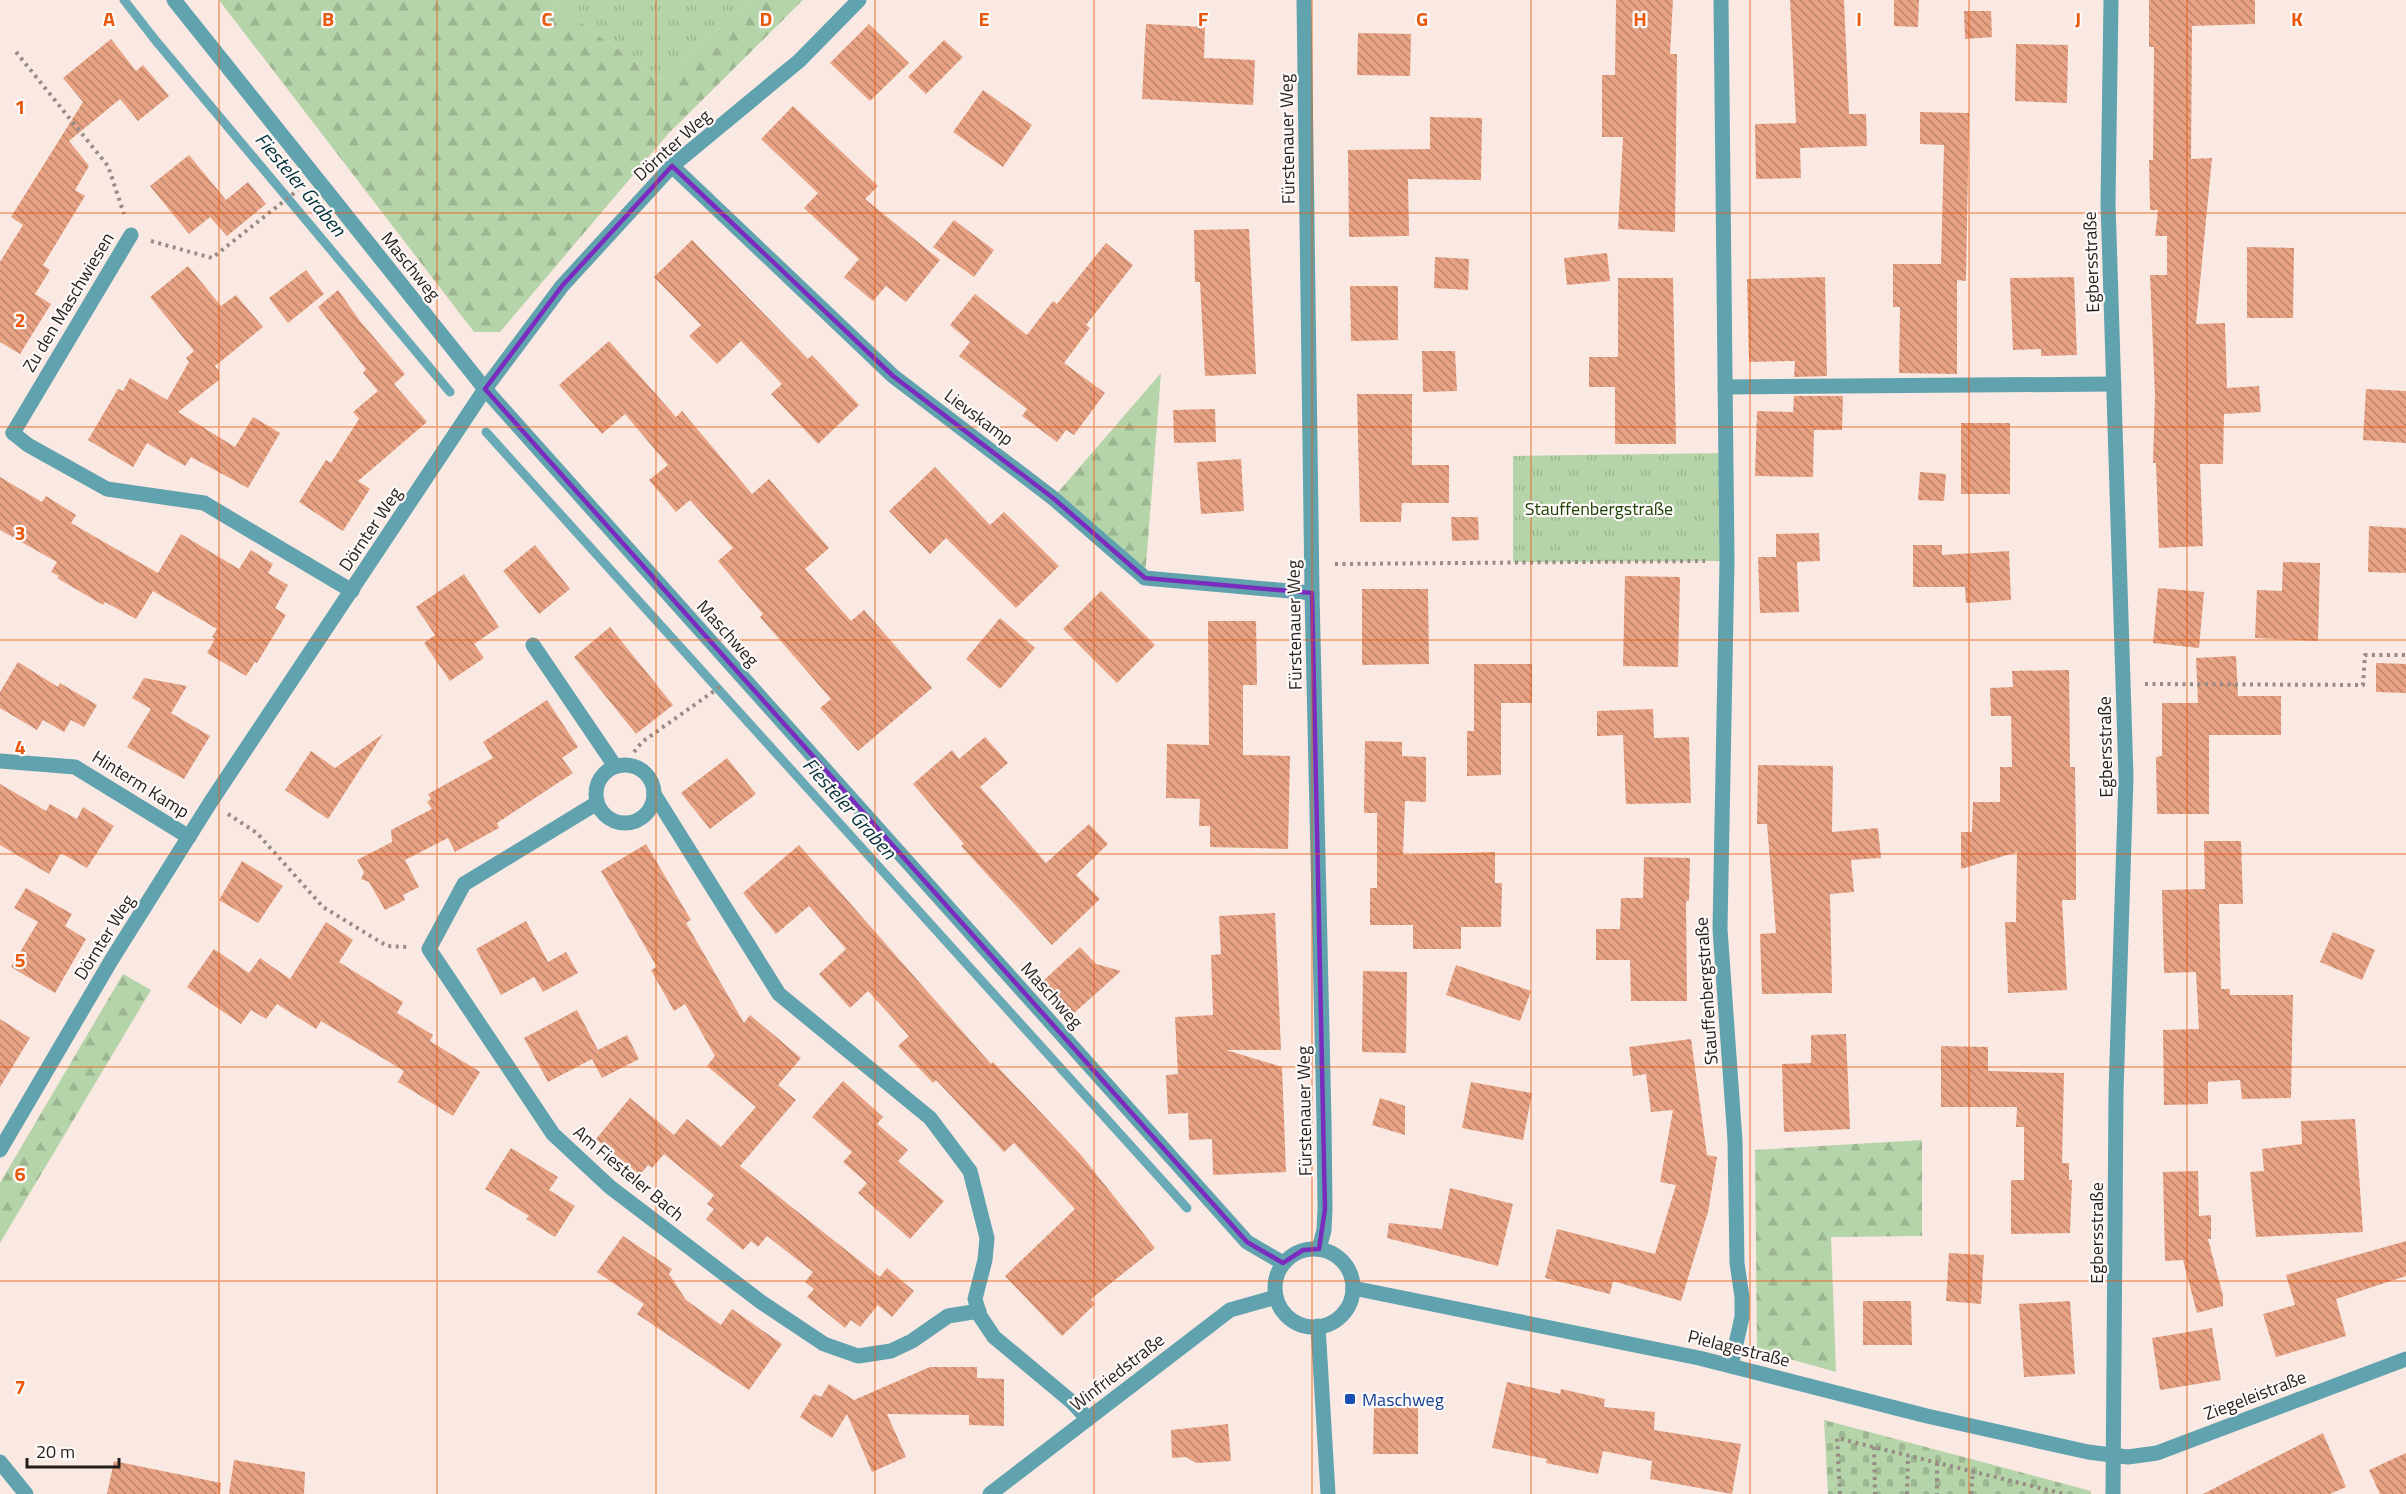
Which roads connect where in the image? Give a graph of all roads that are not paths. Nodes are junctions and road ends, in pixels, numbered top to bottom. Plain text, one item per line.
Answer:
1 (174, 0) edge
2 (859, 0) edge
3 (1304, 0) edge
4 (1721, 0) edge
5 (2111, 0) edge
6 (672, 166) junction
7 (131, 235) road end
8 (2114, 384) junction
9 (1725, 387) junction
10 (485, 389) junction
11 (6, 435) edge
12 (352, 591) junction
13 (1312, 593) junction
14 (533, 645) dead end
15 (0, 761) edge
16 (620, 765) junction
17 (654, 794) junction
18 (597, 803) junction
19 (189, 837) junction
20 (0, 1150) edge
21 (1319, 1250) junction
22 (1283, 1263) junction
23 (1353, 1288) junction
24 (1276, 1297) junction
25 (979, 1311) junction
26 (1318, 1326) junction
27 (2406, 1359) edge
28 (1731, 1366) junction
29 (1088, 1419) junction
30 (2114, 1456) junction
31 (0, 1462) edge
32 (26, 1494) edge
33 (990, 1494) edge
34 (1328, 1494) edge
35 (2113, 1494) edge

1 - 10 street, Maschweg
2 - 6 street, Dörnter Weg
3 - 13 street, Fürstenauer Weg
4 - 9 street, Stauffenbergstraße
5 - 8 street, Egbersstraße
6 - 10 street, Dörnter Weg
6 - 13 street, Lievskamp
7 - 11 street, Zu den Maschwiesen
8 - 9 street
8 - 30 street, Egbersstraße
9 - 28 street, Stauffenbergstraße
10 - 12 street, Dörnter Weg
10 - 22 street, Maschweg
11 - 12 street, Zu den Maschwiesen
12 - 19 street, Dörnter Weg
13 - 21 street, Fürstenauer Weg
14 - 16 street
15 - 19 street, Hinterm Kamp
16 - 17 street
16 - 18 street
17 - 18 street
17 - 25 street
18 - 25 street, Am Fiesteler Bach
19 - 20 street, Dörnter Weg
21 - 22 street
21 - 23 street
22 - 24 street
23 - 26 street
23 - 28 street, Pielagestraße
24 - 26 street
24 - 29 street, Winfriedstraße
25 - 29 street
26 - 34 street
27 - 30 street, Ziegeleistraße
28 - 30 street, Pielagestraße
29 - 33 street, Winfriedstraße
30 - 35 street, Egbersstraße
31 - 32 street

